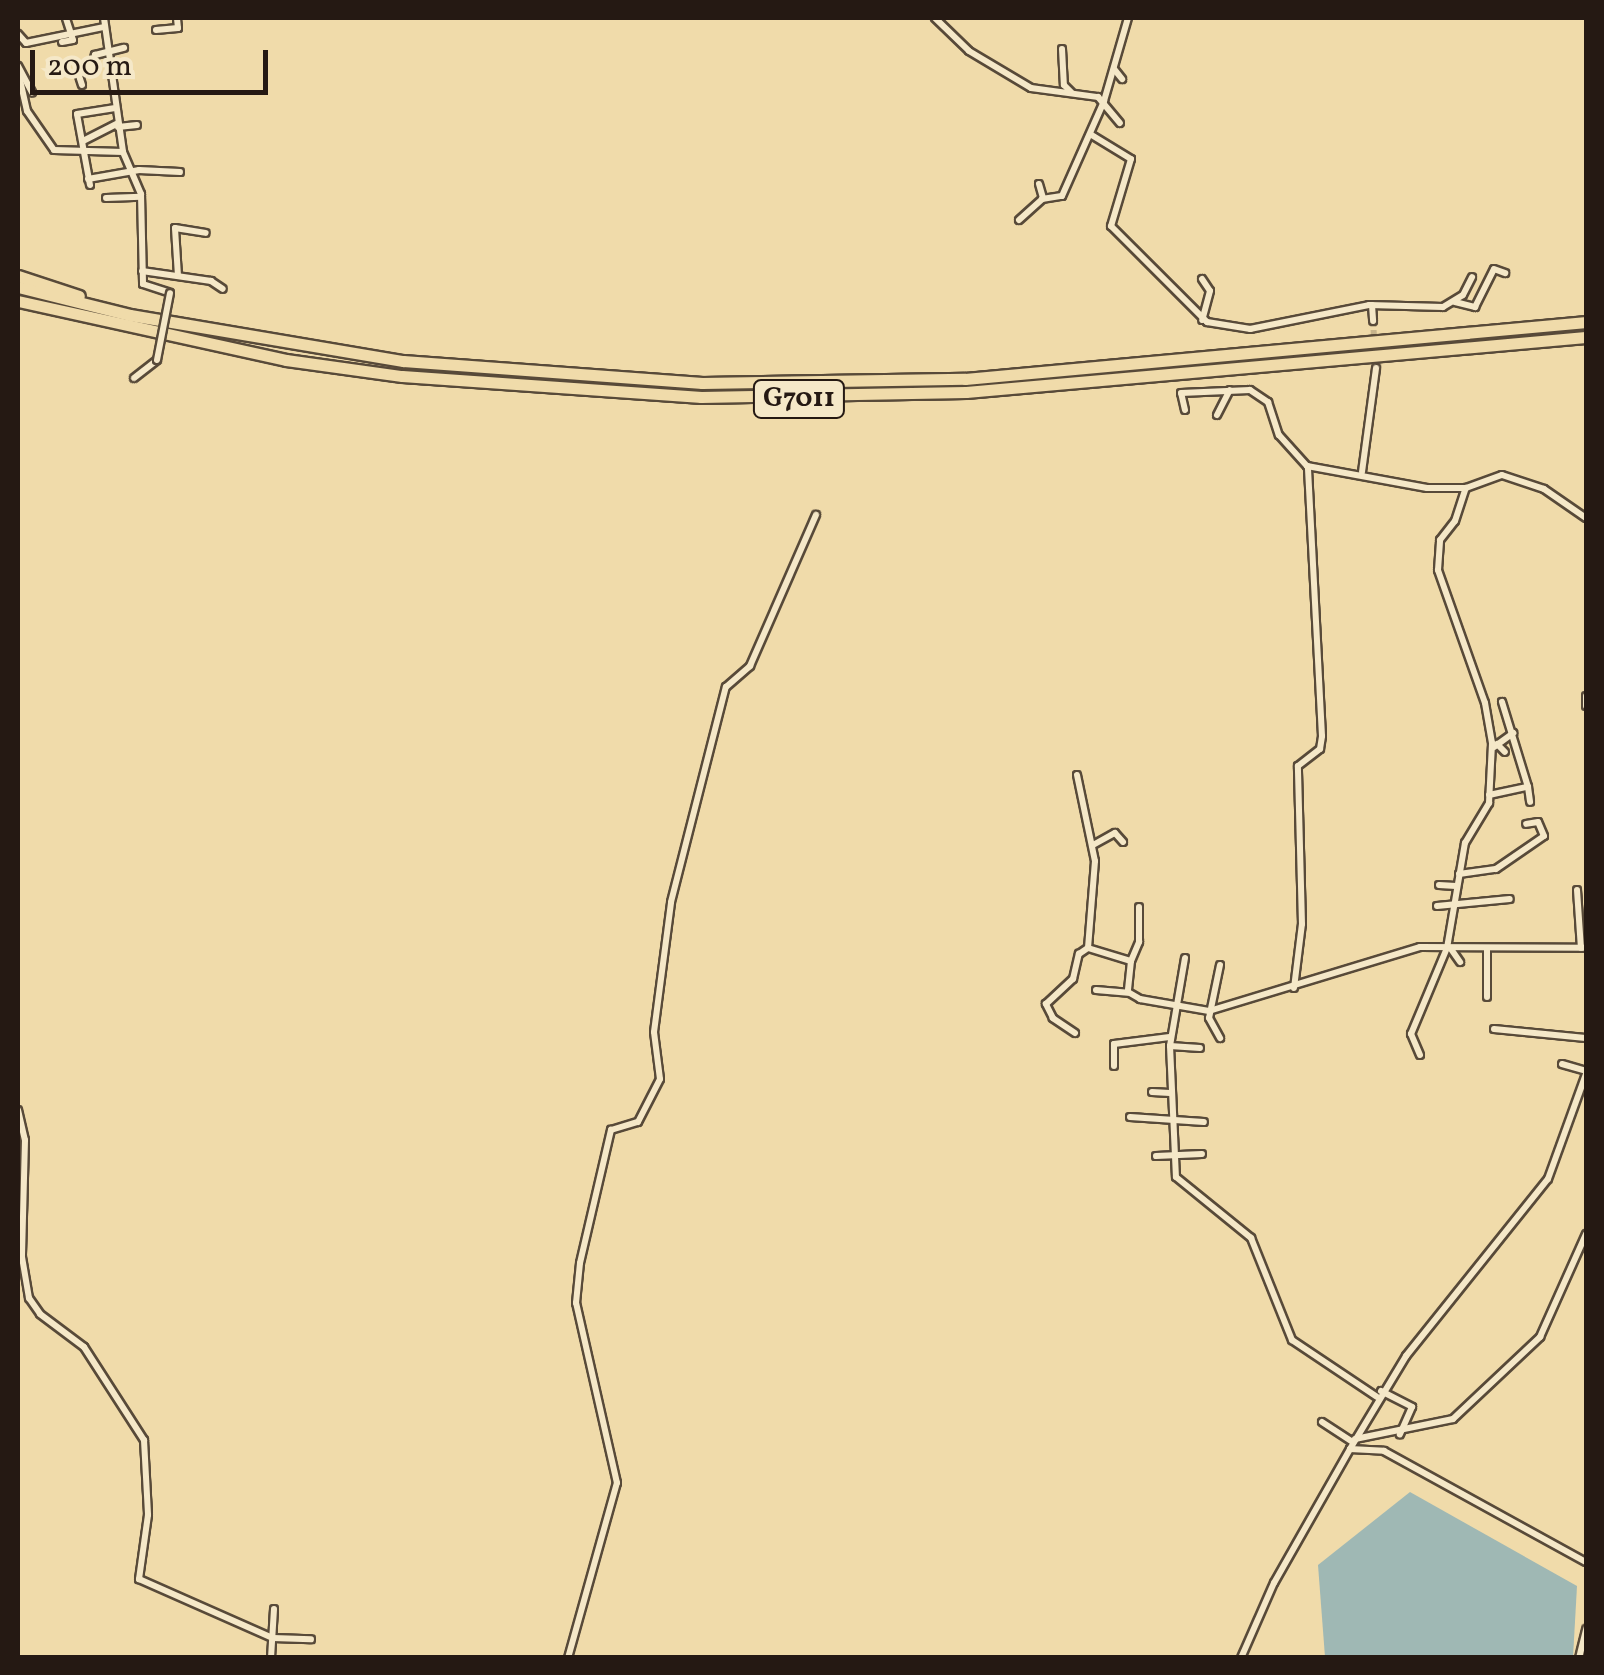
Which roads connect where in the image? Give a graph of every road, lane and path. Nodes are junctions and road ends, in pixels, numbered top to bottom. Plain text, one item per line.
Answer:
1 (66, 18) edge
2 (104, 18) edge
3 (177, 18) edge
4 (935, 18) edge
5 (1128, 18) edge
6 (104, 27) junction
7 (156, 30) dead end
8 (70, 32) junction
9 (18, 34) edge
10 (62, 42) dead end
11 (124, 48) dead end
12 (1062, 48) dead end
13 (106, 50) junction
14 (18, 68) edge
15 (1114, 69) junction
16 (1122, 79) dead end
17 (82, 86) dead end
18 (32, 92) dead end
19 (1072, 93) junction
20 (1104, 100) junction
21 (114, 108) junction
22 (1120, 123) dead end
23 (118, 126) junction
24 (137, 126) dead end
25 (1090, 134) junction
26 (83, 141) junction
27 (122, 152) junction
28 (86, 154) junction
29 (130, 172) junction
30 (180, 172) dead end
31 (1039, 184) dead end
32 (141, 197) junction
33 (106, 198) dead end
34 (1043, 198) junction
35 (1019, 220) dead end
36 (206, 233) dead end
37 (142, 271) junction
38 (1506, 273) dead end
39 (18, 276) edge
40 (178, 276) junction
41 (1472, 278) dead end
42 (1202, 279) dead end
43 (18, 287) edge
44 (224, 289) dead end
45 (1466, 292) junction
46 (18, 301) edge
47 (1454, 302) junction
48 (1372, 305) junction
49 (1465, 305) junction
50 (130, 315) junction
51 (1202, 320) junction
52 (1373, 321) tunnel mouth
53 (1586, 322) edge
54 (1586, 336) edge
55 (1376, 368) tunnel mouth
56 (134, 378) dead end
57 (1231, 389) junction
58 (1185, 410) dead end
59 (1217, 415) dead end
60 (1308, 466) junction
61 (1362, 472) junction
62 (1466, 488) junction
63 (816, 515) dead end
64 (1586, 518) edge
65 (1586, 696) edge
66 (1502, 702) dead end
67 (1586, 706) edge
68 (1513, 734) junction
69 (1495, 746) junction
70 (1506, 752) dead end
71 (1076, 775) dead end
72 (1528, 787) junction
73 (1489, 796) junction
74 (1530, 802) dead end
75 (1526, 824) dead end
76 (1123, 842) dead end
77 (1093, 845) junction
78 (1459, 874) junction
79 (1439, 885) dead end
80 (1456, 886) junction
81 (1577, 890) dead end
82 (1510, 899) dead end
83 (1437, 906) dead end
84 (1139, 907) dead end
85 (1451, 907) junction
86 (1583, 924) edge
87 (1088, 948) junction
88 (1449, 948) junction
89 (1584, 948) edge
90 (1487, 950) junction
91 (1185, 958) dead end
92 (1130, 961) junction
93 (1460, 962) dead end
94 (1220, 965) dead end
95 (1294, 988) junction
96 (1096, 990) dead end
97 (1128, 993) junction
98 (1487, 997) dead end
99 (1174, 1009) junction
100 (1210, 1010) junction
101 (1494, 1029) dead end
102 (1075, 1033) dead end
103 (1170, 1037) junction
104 (1220, 1038) dead end
105 (1586, 1038) edge
106 (1170, 1046) junction
107 (1200, 1048) dead end
108 (1420, 1054) dead end
109 (1562, 1064) dead end
110 (1114, 1066) dead end
111 (1586, 1072) edge
112 (1152, 1092) dead end
113 (1170, 1093) junction
114 (18, 1110) edge
115 (1130, 1117) dead end
116 (1172, 1122) junction
117 (1204, 1122) dead end
118 (1202, 1154) dead end
119 (1156, 1156) dead end
120 (1174, 1156) junction
121 (1586, 1234) edge
122 (1379, 1394) junction
123 (1322, 1422) dead end
124 (1400, 1434) junction
125 (1352, 1443) junction
126 (1586, 1562) edge
127 (274, 1609) dead end
128 (1586, 1629) edge
129 (273, 1638) junction
130 (312, 1639) dead end
131 (272, 1658) edge
132 (568, 1658) edge
133 (1242, 1658) edge
134 (1579, 1658) edge

1 - 8 street
2 - 6 street
3 - 7 street
4 - 19 street
5 - 15 street
6 - 8 street
6 - 13 street
8 - 9 street
8 - 10 street
11 - 13 street
12 - 19 street
13 - 17 street
13 - 21 street
14 - 18 street
14 - 28 street
15 - 16 street
15 - 20 street
19 - 20 street
20 - 22 street
20 - 25 street
21 - 23 street
21 - 26 street
23 - 24 street
23 - 26 street
23 - 27 street
25 - 34 street
25 - 51 street
26 - 28 street
27 - 28 street
27 - 29 street
28 - 29 street
29 - 30 street
29 - 32 street
31 - 34 street
32 - 33 street
32 - 37 street
34 - 35 street
36 - 40 street
37 - 40 street
37 - 56 street, bridge
38 - 49 street
39 - 50 highway
40 - 44 street
41 - 45 street
42 - 51 street
43 - 50 highway, G7011
45 - 47 street
45 - 49 street
46 - 54 highway, G7011
47 - 48 street
47 - 49 street
48 - 51 street
48 - 52 street
50 - 53 highway, G7011
55 - 61 street
57 - 58 street
57 - 59 street
57 - 60 street
60 - 61 street
60 - 95 street
61 - 62 street
62 - 64 street
62 - 69 street
63 - 132 street
65 - 67 street
66 - 68 street
68 - 69 street
68 - 72 street
69 - 70 street
69 - 73 street
71 - 77 street
72 - 73 street
72 - 74 street
73 - 78 street
75 - 78 street
76 - 77 street
77 - 87 street
78 - 80 street
79 - 80 street
80 - 85 street
81 - 86 street
82 - 85 street
83 - 85 street
84 - 92 street
85 - 88 street
86 - 89 street
87 - 92 street
87 - 102 street
88 - 90 street
88 - 93 street
88 - 95 street
88 - 108 street
89 - 90 street
90 - 98 street
91 - 99 street
92 - 97 street
94 - 100 street
95 - 100 street
96 - 97 street
97 - 99 street
99 - 100 street
99 - 103 street
100 - 104 street
101 - 105 street
103 - 106 street
103 - 110 street
106 - 107 street
106 - 113 street
109 - 111 street
111 - 122 street
112 - 113 street
113 - 116 street
114 - 129 street
115 - 116 street
116 - 117 street
116 - 120 street
118 - 120 street
119 - 120 street
120 - 122 street
121 - 124 street
122 - 124 street
122 - 125 street
123 - 125 street
124 - 125 street
125 - 126 street
125 - 133 street
127 - 129 street
128 - 134 street
129 - 130 street
129 - 131 street

